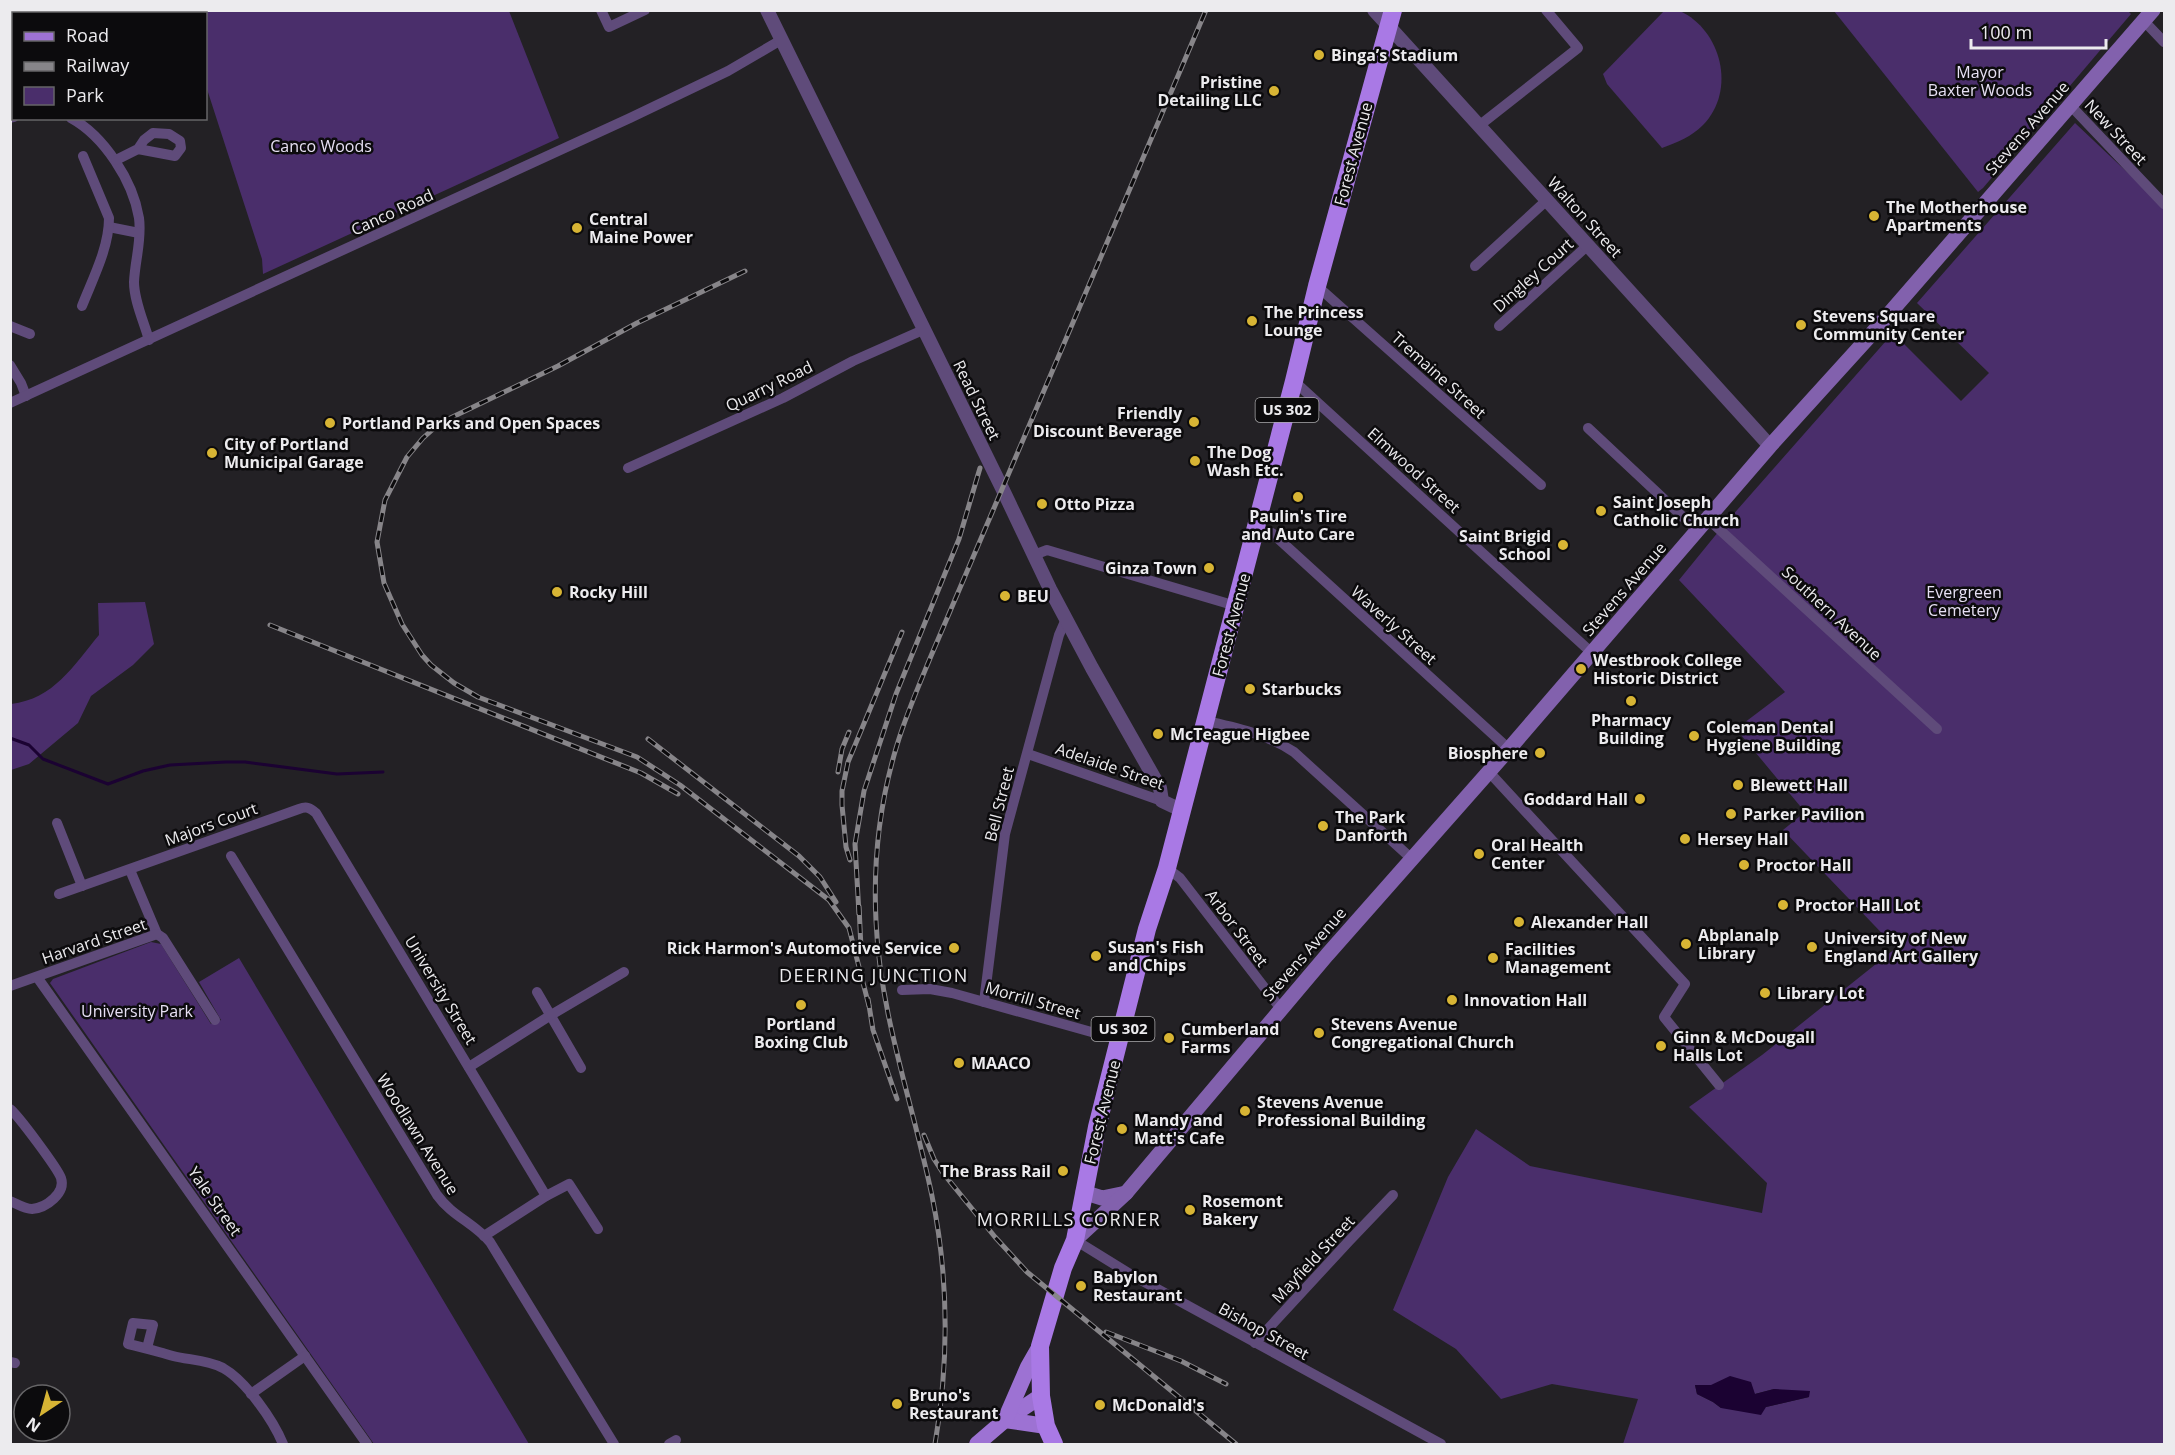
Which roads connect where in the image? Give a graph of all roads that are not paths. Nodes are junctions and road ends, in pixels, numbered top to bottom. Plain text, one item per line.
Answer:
1 (601, 10) edge
2 (645, 10) edge
3 (767, 10) edge
4 (1374, 10) edge
5 (1546, 10) edge
6 (2149, 16) edge
7 (1391, 19) edge
8 (781, 40) junction
9 (2164, 42) edge
10 (2071, 106) junction
11 (74, 120) edge
12 (1480, 125) junction
13 (138, 149) dead end
14 (83, 156) dead end
15 (116, 160) junction
16 (1546, 200) junction
17 (2164, 204) edge
18 (109, 227) junction
19 (139, 233) junction
20 (1587, 246) junction
21 (1475, 266) dead end
22 (1317, 286) junction
23 (82, 306) dead end
24 (10, 326) edge
25 (1499, 326) dead end
26 (923, 330) junction
27 (30, 334) dead end
28 (149, 340) junction
29 (10, 365) edge
30 (1294, 381) junction
31 (26, 396) junction
32 (10, 403) edge
33 (1588, 428) dead end
34 (1770, 446) junction
35 (628, 468) dead end
36 (1541, 485) dead end
37 (1703, 525) junction
38 (1256, 528) junction
39 (1034, 555) junction
40 (1236, 606) junction
41 (1066, 619) junction
42 (1592, 653) junction
43 (1206, 721) junction
44 (1937, 729) dead end
45 (1509, 749) junction
46 (1028, 754) junction
47 (1489, 772) junction
48 (1162, 801) junction
49 (302, 808) joint
50 (1181, 810) junction
51 (57, 823) dead end
52 (231, 856) dead end
53 (1412, 859) junction
54 (1167, 868) junction
55 (130, 870) junction
56 (82, 886) junction
57 (59, 894) dead end
58 (157, 934) junction
59 (624, 972) dead end
60 (37, 977) junction
61 (10, 987) edge
62 (902, 990) dead end
63 (537, 992) dead end
64 (984, 1002) junction
65 (1281, 1009) junction
66 (550, 1015) junction
67 (215, 1020) dead end
68 (1120, 1040) junction
69 (469, 1067) junction
70 (581, 1068) dead end
71 (1719, 1085) dead end
72 (10, 1109) edge
73 (1083, 1192) junction
74 (1126, 1193) junction
75 (1393, 1195) dead end
76 (546, 1196) junction
77 (10, 1200) edge
78 (598, 1229) dead end
79 (484, 1236) junction
80 (1074, 1240) junction
81 (1255, 1343) junction
82 (1040, 1346) junction
83 (147, 1348) dead end
84 (305, 1356) junction
85 (251, 1394) junction
86 (1041, 1396) junction
87 (1046, 1426) junction
88 (996, 1432) edge
89 (283, 1444) edge
90 (367, 1444) edge
91 (614, 1444) edge
92 (977, 1444) edge
93 (1054, 1444) edge
94 (1441, 1444) edge

1 - 2 street
3 - 8 street, Read Street
4 - 7 street, Walton Street
5 - 12 street
6 - 9 street
6 - 10 main road, Stevens Avenue
7 - 12 street, Walton Street
7 - 22 highway, Forest Avenue / US 302
8 - 26 street, Read Street
8 - 28 street, Canco Road
10 - 17 street, New Street
10 - 34 main road, Stevens Avenue
11 - 15 street
12 - 16 street, Walton Street
13 - 15 street
14 - 18 street
15 - 19 street
16 - 20 street, Walton Street
16 - 21 street
18 - 19 street
18 - 23 street
19 - 28 street
20 - 25 street, Dingley Court
20 - 34 street, Walton Street
22 - 30 highway, Forest Avenue / US 302
22 - 36 street, Tremaine Street
24 - 27 street
26 - 35 street, Quarry Road
26 - 39 street, Read Street
28 - 31 street, Canco Road
29 - 31 street
30 - 38 highway, Forest Avenue / US 302
30 - 42 street, Elmwood Street
31 - 32 street, Canco Road
33 - 37 street, Southern Avenue
34 - 37 main road, Stevens Avenue
37 - 42 main road, Stevens Avenue
37 - 44 street, Southern Avenue
38 - 40 highway, Forest Avenue / US 302
38 - 45 street, Waverly Street
39 - 40 street
39 - 41 street, Read Street
40 - 43 highway, Forest Avenue / US 302
41 - 46 street, Bell Street
41 - 48 street, Read Street
42 - 45 main road, Stevens Avenue
43 - 50 highway, Forest Avenue / US 302
43 - 53 street
45 - 47 main road, Stevens Avenue
46 - 48 street, Adelaide Street
46 - 64 street, Bell Street
47 - 53 main road, Stevens Avenue
47 - 71 street
48 - 50 street, Adelaide Street
49 - 55 street, Majors Court
49 - 69 street, University Street
50 - 54 highway, Forest Avenue / US 302
51 - 56 street
52 - 79 street, Woodlawn Avenue
53 - 65 main road, Stevens Avenue
54 - 65 street, Arbor Street
54 - 68 highway, Forest Avenue / US 302
55 - 56 street, Majors Court
55 - 58 street
56 - 57 street, Majors Court
58 - 60 street, Harvard Street
58 - 67 street, Harvard Street
59 - 66 street
60 - 61 street, Harvard Street
60 - 84 street, Yale Street
62 - 64 street, Morrill Street
63 - 66 street
64 - 68 street, Morrill Street
65 - 74 main road, Stevens Avenue
66 - 69 street
66 - 70 street
68 - 73 highway, Forest Avenue / US 302
69 - 76 street, University Street
72 - 77 street
73 - 74 main road
73 - 80 highway, Forest Avenue / US 302
74 - 80 main road, Stevens Avenue
75 - 81 street, Mayfield Street
76 - 78 street
76 - 79 street
79 - 91 street, Woodlawn Avenue
80 - 81 street, Bishop Street
80 - 82 highway, US 302
81 - 94 street, Bishop Street
82 - 86 highway, US 302
82 - 88 main road
83 - 85 street
84 - 85 street
84 - 90 street, Yale Street
85 - 89 street
86 - 87 highway, US 302
86 - 88 main road
87 - 88 main road
87 - 93 highway, US 302
88 - 92 main road

